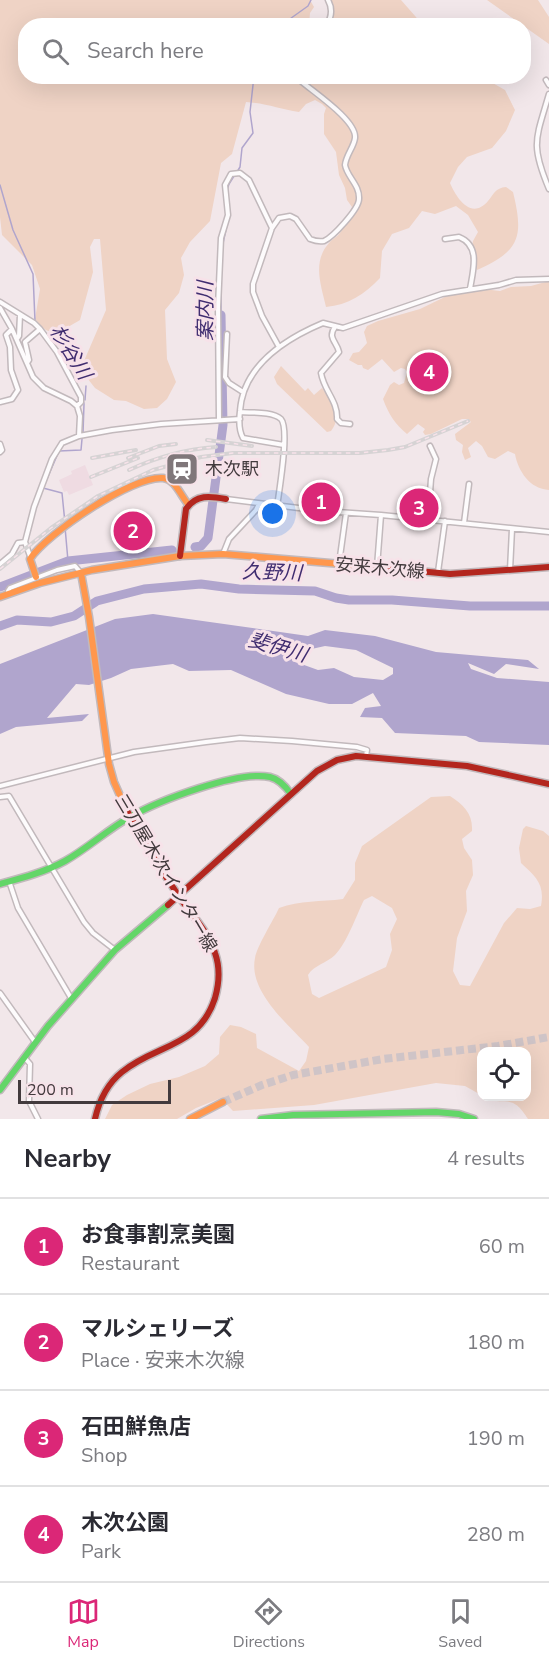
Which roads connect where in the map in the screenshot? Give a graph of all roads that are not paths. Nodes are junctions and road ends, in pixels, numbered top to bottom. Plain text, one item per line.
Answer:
1 (328, 0) edge
2 (331, 18) edge
3 (546, 80) dead end
4 (304, 84) edge
5 (549, 85) edge
6 (549, 94) edge
7 (549, 189) edge
8 (272, 228) junction
9 (445, 239) dead end
10 (549, 279) edge
11 (470, 289) junction
12 (0, 302) edge
13 (0, 308) edge
14 (20, 315) junction
15 (334, 327) junction
16 (12, 329) junction
17 (40, 329) junction
18 (227, 334) dead end
19 (17, 339) junction
20 (279, 347) junction
21 (27, 363) junction
22 (222, 374) junction
23 (243, 392) junction
24 (0, 402) edge
25 (77, 406) junction
26 (240, 412) junction
27 (240, 418) junction
28 (221, 420) junction
29 (350, 424) dead end
30 (79, 436) junction
31 (0, 444) edge
32 (284, 445) junction
33 (430, 446) dead end
34 (0, 452) edge
35 (469, 484) dead end
36 (226, 499) joint
37 (189, 504) junction
38 (259, 504) junction
39 (277, 507) junction
40 (346, 513) junction
41 (381, 515) junction
42 (428, 520) junction
43 (446, 521) junction
44 (464, 523) junction
45 (512, 529) junction
46 (549, 532) edge
47 (25, 542) junction
48 (223, 554) junction
49 (30, 556) junction
50 (180, 556) junction
51 (0, 564) edge
52 (339, 564) junction
53 (377, 567) junction
54 (549, 567) edge
55 (510, 571) junction
56 (81, 573) junction
57 (438, 573) junction
58 (35, 574) junction
59 (9, 594) junction
60 (0, 597) edge
61 (366, 756) junction
62 (108, 757) junction
63 (549, 784) edge
64 (0, 786) edge
65 (291, 794) junction
66 (0, 797) edge
67 (130, 817) junction
68 (53, 867) junction
69 (9, 881) junction
70 (0, 884) edge
71 (179, 896) junction
72 (115, 950) junction
73 (0, 993) edge
74 (71, 998) junction
75 (35, 1042) junction
76 (24, 1057) junction
77 (0, 1090) edge
78 (223, 1102) tunnel mouth
79 (459, 1114) junction
80 (38, 1119) edge
81 (95, 1119) edge
82 (190, 1119) edge
83 (261, 1119) edge
84 (466, 1119) edge
85 (474, 1119) edge

1 - 2 street
3 - 5 street
4 - 8 street
6 - 7 street
8 - 20 street
8 - 22 street
9 - 11 street
10 - 11 street
11 - 15 street
12 - 14 street
13 - 16 street
14 - 17 street
14 - 19 street
15 - 20 street
15 - 29 street
16 - 19 street
16 - 24 street
17 - 21 street
17 - 25 street
18 - 22 street
19 - 21 street
20 - 23 street
21 - 25 street
22 - 23 street
22 - 28 street
23 - 26 street
25 - 30 street
26 - 27 street
26 - 32 street
27 - 28 street
27 - 32 street
28 - 30 street
30 - 47 street
31 - 34 street
32 - 39 street
33 - 42 street
35 - 44 street
36 - 37 main road
36 - 38 street
37 - 49 main road
37 - 50 main road
38 - 39 street
38 - 48 street
39 - 40 street
40 - 41 street
40 - 52 street
41 - 42 street
41 - 53 street
42 - 43 street
43 - 44 street
43 - 57 street
44 - 45 street
45 - 46 street
45 - 55 street
47 - 49 street
47 - 51 street
48 - 50 main road, 安来木次線
48 - 52 main road, 安来木次線
49 - 58 main road
50 - 56 main road, 安来木次線
52 - 53 main road, 安来木次線
53 - 57 main road, 安来木次線
54 - 55 main road, 安来木次線
55 - 57 main road, 安来木次線
56 - 58 street
56 - 59 main road, 安来木次線
56 - 62 main road, 三刀屋木次インター線
58 - 59 street
59 - 60 main road, 安来木次線
61 - 62 street
61 - 63 main road
61 - 65 main road
62 - 64 street
62 - 67 main road, 三刀屋木次インター線
65 - 67 main road
65 - 71 main road
66 - 68 street
67 - 68 main road
67 - 71 main road, 三刀屋木次インター線
68 - 69 main road
68 - 72 street
69 - 70 main road
69 - 74 street
71 - 72 main road
71 - 81 main road, 三刀屋木次インター線
72 - 74 main road
73 - 75 street
74 - 75 main road
75 - 76 main road
76 - 77 main road
76 - 80 street
78 - 82 main road
79 - 83 main road
79 - 84 main road
79 - 85 main road

